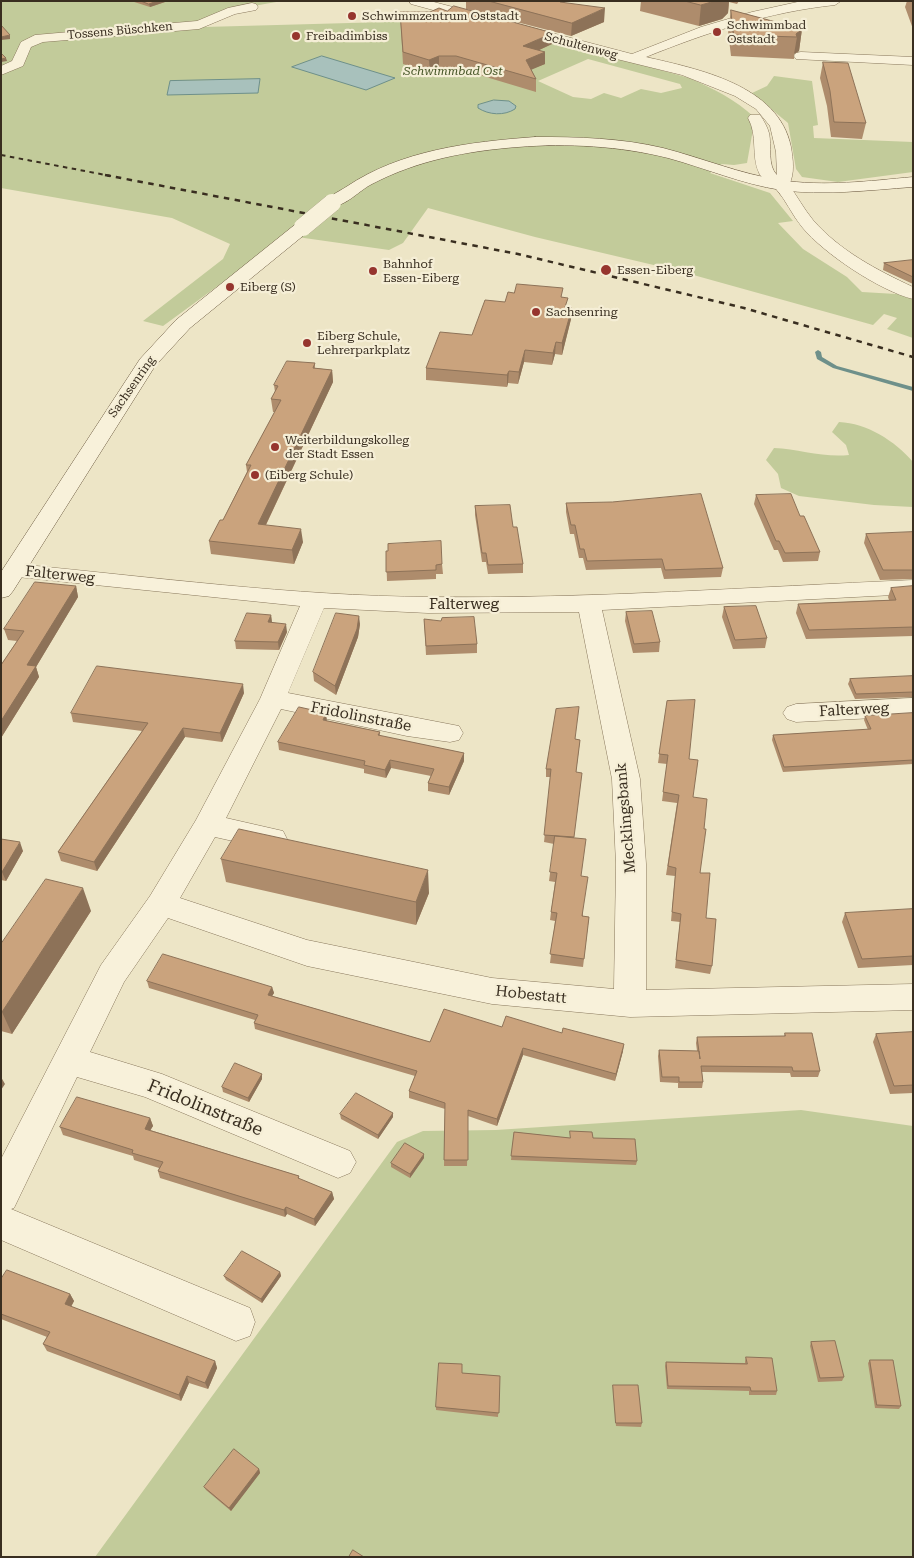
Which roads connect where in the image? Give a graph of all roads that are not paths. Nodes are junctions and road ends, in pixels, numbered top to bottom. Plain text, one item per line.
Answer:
1 (415, 1) edge
2 (834, 1) edge
3 (810, 2) edge
4 (252, 6) dead end
5 (735, 9) edge
6 (753, 14) junction
7 (861, 44) dead end
8 (801, 56) dead end
9 (631, 59) junction
10 (865, 59) junction
11 (913, 61) edge
12 (1, 70) edge
13 (913, 182) edge
14 (781, 185) junction
15 (913, 294) edge
16 (16, 571) junction
17 (913, 587) edge
18 (1, 591) edge
19 (315, 600) junction
20 (589, 604) junction
21 (273, 699) junction
22 (913, 707) edge
23 (796, 714) dead end
24 (450, 733) dead end
25 (208, 825) junction
26 (295, 843) edge
27 (161, 904) junction
28 (913, 997) edge
29 (630, 1004) junction
30 (70, 1061) junction
31 (338, 1162) dead end
32 (1, 1196) edge
33 (1, 1222) edge
34 (236, 1322) dead end

1 - 9 street, Schultenweg
2 - 3 street
3 - 6 street
4 - 12 street, Tossens Büschken
5 - 6 street
6 - 9 street
7 - 10 street
8 - 10 street
9 - 14 street, Schultenweg
10 - 11 street
13 - 14 street, Sachsenring
14 - 15 street, Schultenweg
14 - 16 street, Sachsenring, bridge
16 - 18 street, Sachsenring
16 - 19 street, Falterweg
17 - 20 street, Falterweg
19 - 20 street, Falterweg
19 - 21 street
20 - 29 street, Mecklingsbank
21 - 24 street, Fridolinstraße
21 - 25 street
22 - 23 street, Falterweg
25 - 26 street
25 - 27 street
27 - 29 street, Hobestatt
27 - 30 street
28 - 29 street, Hobestatt
30 - 31 street, Fridolinstraße
30 - 32 street
33 - 34 street

